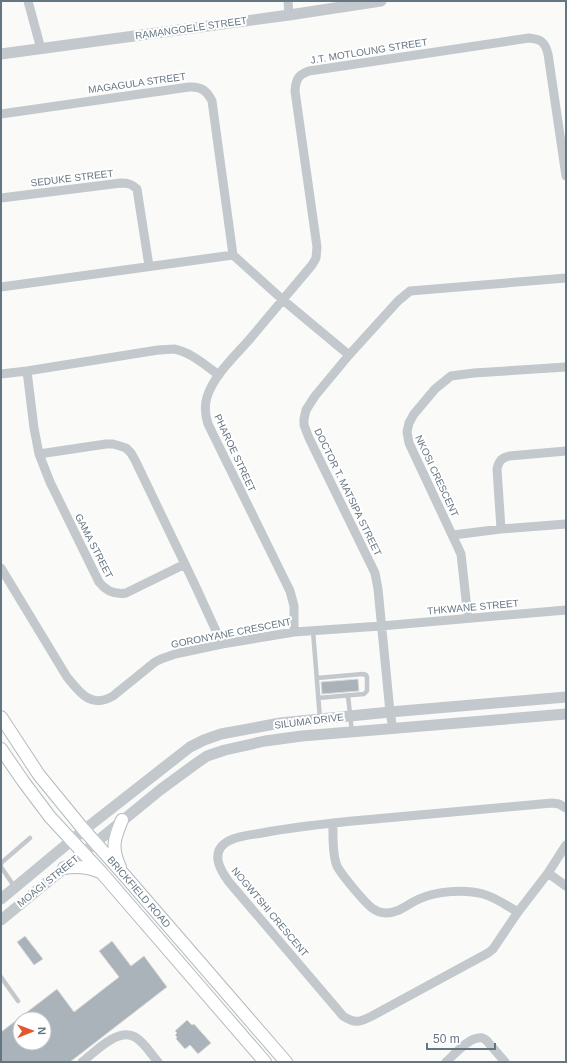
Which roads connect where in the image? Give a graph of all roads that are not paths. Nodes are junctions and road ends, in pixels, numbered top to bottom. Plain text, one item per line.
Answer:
1 (28, 1) edge
2 (288, 1) edge
3 (381, 1) edge
4 (290, 15) junction
5 (41, 48) junction
6 (1, 54) edge
7 (1, 114) edge
8 (566, 176) edge
9 (1, 198) edge
10 (233, 255) junction
11 (149, 266) junction
12 (566, 278) edge
13 (1, 287) edge
14 (283, 300) junction
15 (349, 355) junction
16 (566, 367) edge
17 (27, 371) junction
18 (1, 374) edge
19 (219, 375) junction
20 (566, 452) edge
21 (39, 454) junction
22 (566, 524) edge
23 (501, 529) junction
24 (453, 535) junction
25 (185, 564) junction
26 (1, 568) edge
27 (566, 610) edge
28 (468, 618) junction
29 (381, 626) junction
30 (313, 631) junction
31 (294, 632) junction
32 (222, 644) junction
33 (317, 678) junction
34 (348, 696) junction
35 (566, 697) edge
36 (318, 698) junction
37 (390, 712) junction
38 (566, 714) edge
39 (350, 716) junction
40 (1, 717) edge
41 (320, 719) junction
42 (393, 729) junction
43 (352, 732) junction
44 (1, 749) edge
45 (566, 808) edge
46 (122, 820) junction
47 (333, 823) junction
48 (84, 830) junction
49 (30, 838) dead end
50 (72, 841) junction
51 (96, 842) junction
52 (566, 845) edge
53 (83, 853) junction
54 (1, 866) edge
55 (64, 868) junction
56 (101, 872) junction
57 (548, 873) junction
58 (126, 876) junction
59 (566, 886) edge
60 (15, 888) junction
61 (1, 899) edge
62 (518, 912) junction
63 (1, 920) edge
64 (1, 977) edge
65 (18, 1000) dead end
66 (82, 1062) edge
67 (158, 1062) edge
68 (265, 1062) edge
69 (286, 1062) edge
70 (446, 1062) edge
71 (506, 1062) edge

1 - 5 street
2 - 4 street
3 - 4 street, RAMANGOELE STREET
4 - 5 street, RAMANGOELE STREET
5 - 6 street, RAMANGOELE STREET
7 - 10 street, MAGAGULA STREET
8 - 14 street, J.T. MOTLOUNG STREET
9 - 11 street, SEDUKE STREET
10 - 11 street
10 - 14 street
11 - 13 street
12 - 15 street, DOCTOR T. MATSIPA STREET
14 - 15 street
14 - 19 street, PHAROE STREET
15 - 29 street, DOCTOR T. MATSIPA STREET
16 - 24 street, NKOSI CRESCENT
17 - 18 street
17 - 19 street
17 - 21 street, GAMA STREET
19 - 31 street, PHAROE STREET
20 - 23 street
21 - 25 street
21 - 25 street, GAMA STREET
22 - 23 street
23 - 24 street
24 - 28 street, NKOSI CRESCENT
25 - 32 street
26 - 32 street, GORONYANE CRESCENT
27 - 28 street, THKWANE STREET
28 - 29 street, THKWANE STREET
29 - 30 street, GORONYANE CRESCENT
29 - 37 street, DOCTOR T. MATSIPA STREET
30 - 31 street, GORONYANE CRESCENT
30 - 33 lane
31 - 32 street, GORONYANE CRESCENT
33 - 34 lane
33 - 36 lane
34 - 36 lane
34 - 39 lane
35 - 37 street, SILUMA DRIVE
36 - 41 lane
37 - 39 street, SILUMA DRIVE
37 - 42 street, DOCTOR T. MATSIPA STREET
38 - 42 street, SILUMA DRIVE
39 - 41 street, SILUMA DRIVE
39 - 43 lane
40 - 48 main road, BRICKFIELD ROAD
41 - 48 street, SILUMA DRIVE
42 - 43 street, SILUMA DRIVE
43 - 46 street, SILUMA DRIVE
44 - 50 main road, BRICKFIELD ROAD
45 - 47 street, NOGWTSHI CRESCENT
46 - 51 street, SILUMA DRIVE
46 - 58 main road
47 - 62 street
47 - 62 street, NOGWTSHI CRESCENT
48 - 50 street, MOAGI STREET
48 - 51 main road, BRICKFIELD ROAD
49 - 54 lane
50 - 53 main road, BRICKFIELD ROAD
50 - 60 street, MOAGI STREET
51 - 53 street, MOAGI STREET
51 - 58 main road, BRICKFIELD ROAD
52 - 57 street, NOGWTSHI CRESCENT
53 - 55 street, MOAGI STREET
53 - 56 main road, BRICKFIELD ROAD
54 - 60 lane
55 - 56 main road
55 - 63 street, MOAGI STREET
56 - 68 main road, BRICKFIELD ROAD
57 - 59 street
57 - 62 street, NOGWTSHI CRESCENT
58 - 69 main road, BRICKFIELD ROAD
60 - 61 street, MOAGI STREET
64 - 65 lane
66 - 67 street
70 - 71 street

